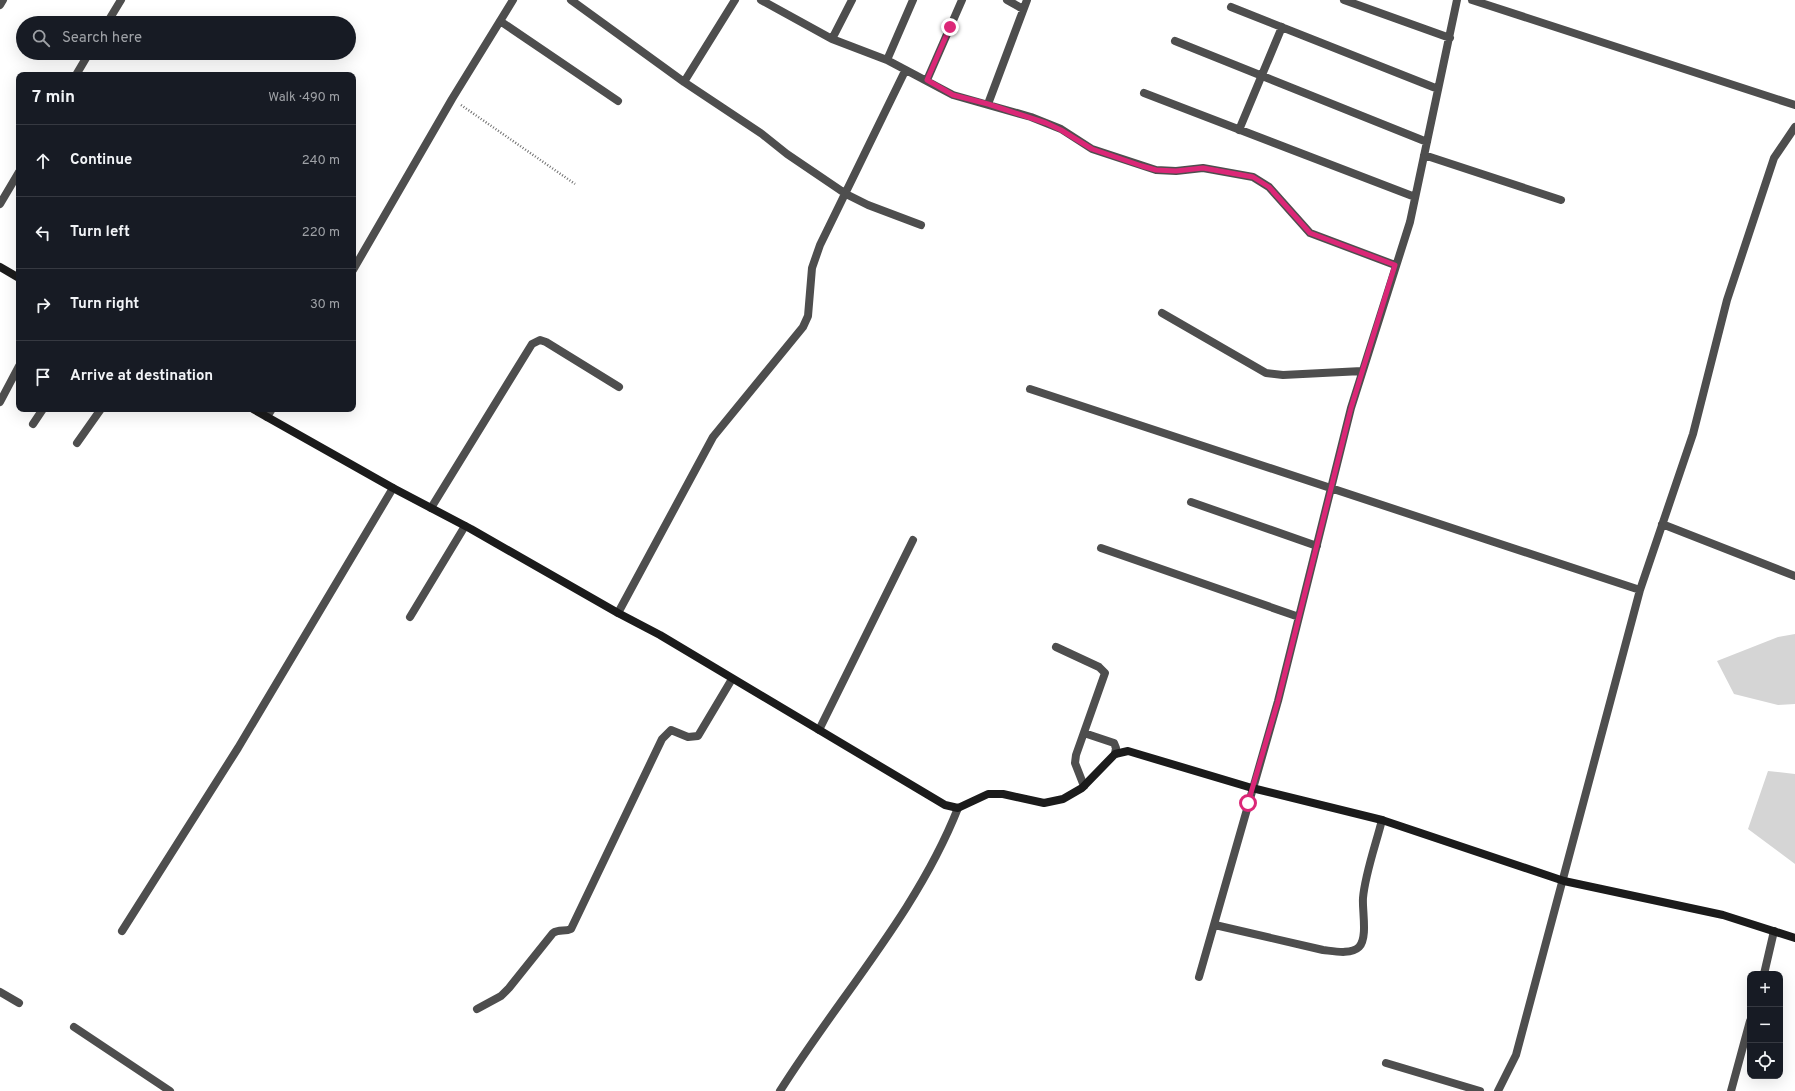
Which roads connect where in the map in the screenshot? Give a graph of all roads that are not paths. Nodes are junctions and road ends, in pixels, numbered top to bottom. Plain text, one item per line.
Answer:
1 (3, 0) edge
2 (121, 0) edge
3 (513, 0) edge
4 (571, 0) edge
5 (735, 0) edge
6 (761, 0) edge
7 (852, 0) edge
8 (913, 0) edge
9 (962, 0) edge
10 (1007, 0) edge
11 (1027, 0) edge
12 (1344, 0) edge
13 (1457, 0) edge
14 (1472, 0) edge
15 (1362, 4) edge
16 (0, 5) edge
17 (1231, 7) dead end
18 (1023, 9) junction
19 (111, 16) edge
20 (500, 22) junction
21 (1282, 27) junction
22 (1450, 38) junction
23 (832, 40) junction
24 (1175, 41) dead end
25 (85, 60) edge
26 (887, 60) junction
27 (905, 71) junction
28 (78, 72) edge
29 (1262, 76) junction
30 (927, 80) junction
31 (684, 82) junction
32 (1438, 89) junction
33 (1144, 93) dead end
34 (618, 101) dead end
35 (988, 104) junction
36 (1795, 105) edge
37 (1795, 127) edge
38 (1238, 130) junction
39 (1427, 142) junction
40 (1424, 155) junction
41 (16, 177) edge
42 (846, 194) junction
43 (1415, 197) junction
44 (1560, 200) dead end
45 (0, 204) edge
46 (921, 225) dead end
47 (356, 265) edge
48 (1395, 265) junction
49 (0, 267) edge
50 (16, 276) edge
51 (1162, 313) dead end
52 (1362, 370) junction
53 (16, 372) edge
54 (619, 387) dead end
55 (1030, 389) dead end
56 (0, 402) edge
57 (41, 412) edge
58 (100, 412) edge
59 (258, 412) edge
60 (270, 412) edge
61 (267, 417) junction
62 (33, 424) dead end
63 (77, 443) dead end
64 (393, 488) junction
65 (1331, 490) junction
66 (1191, 502) dead end
67 (431, 508) junction
68 (1662, 524) junction
69 (465, 526) junction
70 (914, 540) dead end
71 (1317, 546) junction
72 (1101, 548) dead end
73 (1795, 576) edge
74 (1640, 590) junction
75 (618, 613) junction
76 (410, 617) dead end
77 (1299, 617) junction
78 (1056, 647) dead end
79 (732, 679) junction
80 (819, 730) junction
81 (1084, 734) junction
82 (1115, 754) junction
83 (1084, 786) junction
84 (1252, 788) junction
85 (958, 808) junction
86 (1382, 820) junction
87 (1564, 881) junction
88 (1215, 925) junction
89 (122, 931) dead end
90 (1774, 931) junction
91 (1795, 938) edge
92 (1765, 971) edge
93 (1199, 977) dead end
94 (0, 992) edge
95 (19, 1003) dead end
96 (477, 1009) dead end
97 (74, 1027) dead end
98 (1747, 1032) edge
99 (1386, 1063) dead end
100 (170, 1091) edge
101 (780, 1091) edge
102 (1480, 1091) edge
103 (1498, 1091) edge
104 (1731, 1091) edge

1 - 16 street
2 - 19 street
3 - 20 street
4 - 31 street
5 - 31 street
6 - 23 street
7 - 23 street
8 - 26 street
9 - 30 street
10 - 18 street
11 - 18 street
12 - 15 street
13 - 22 street
14 - 36 street
15 - 22 street
17 - 21 street
18 - 35 street
20 - 34 street
20 - 47 street
21 - 29 street
21 - 32 street
22 - 32 street
23 - 26 street
24 - 29 street
25 - 28 street
26 - 27 street
27 - 30 street
27 - 42 street
29 - 38 street
29 - 39 street
30 - 35 street
31 - 42 street
32 - 39 street
33 - 38 street
35 - 48 street
37 - 68 street
38 - 43 street
39 - 40 street
40 - 43 street
40 - 44 street
41 - 45 street
42 - 46 street
42 - 75 street
43 - 48 street
48 - 52 street
49 - 50 street
51 - 52 street
52 - 65 street
53 - 56 street
54 - 67 street
55 - 65 street
57 - 62 street
58 - 63 street
59 - 61 street
60 - 61 street
61 - 64 street
64 - 67 street
64 - 89 street
65 - 71 street
65 - 74 street
66 - 71 street
67 - 69 street
68 - 73 street
68 - 74 street
69 - 75 street
69 - 76 street
70 - 80 street
71 - 77 street
72 - 77 street
74 - 87 street
75 - 79 street
77 - 84 street
78 - 81 street
79 - 80 street
79 - 96 street
80 - 85 street
81 - 82 street
81 - 83 street
82 - 83 street
82 - 84 street
83 - 85 street
84 - 86 street
84 - 88 street
85 - 101 street
86 - 87 street
86 - 88 street
87 - 90 street
87 - 103 street
88 - 93 street
90 - 91 street
90 - 92 street
94 - 95 street
97 - 100 street
98 - 104 street
99 - 102 street

